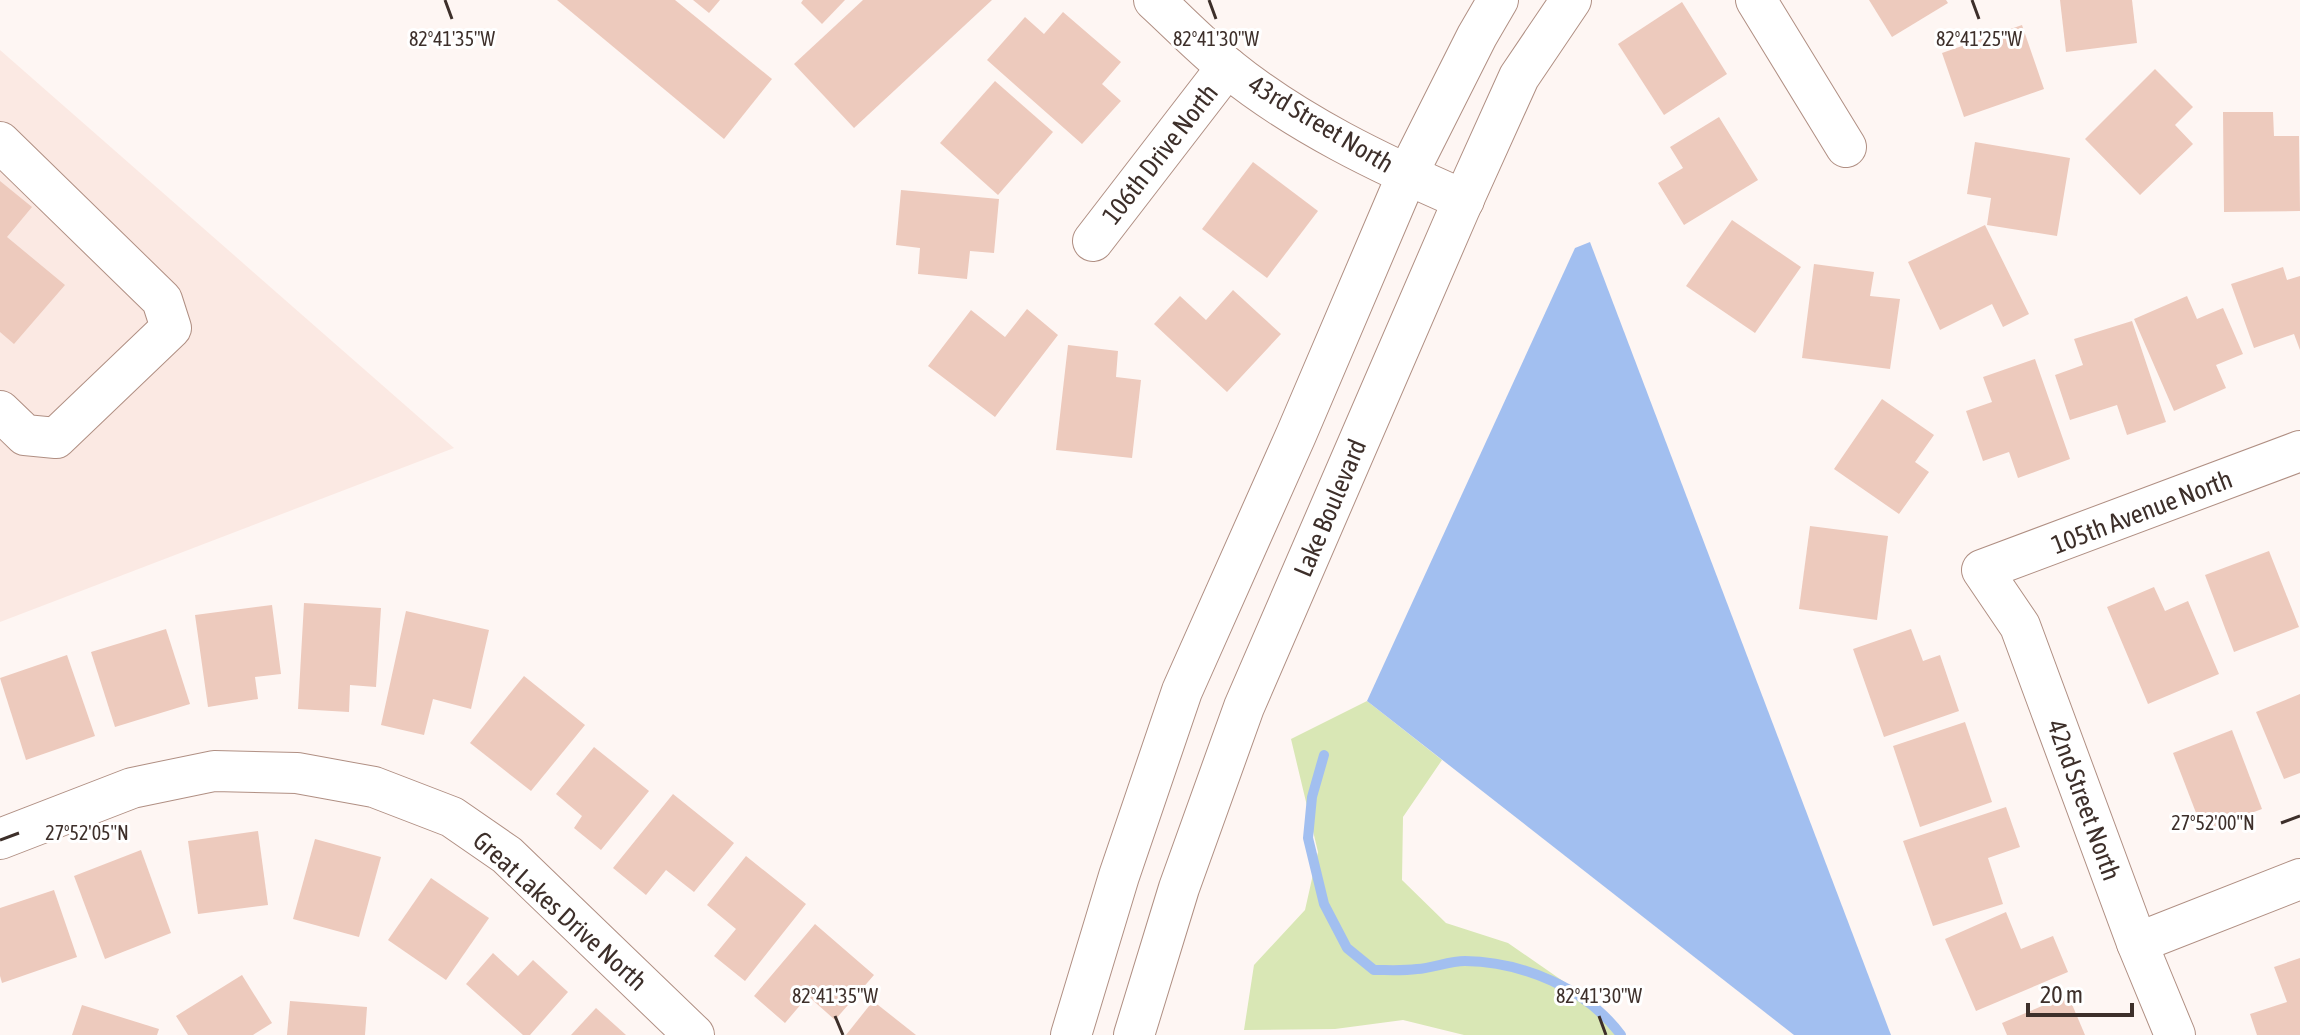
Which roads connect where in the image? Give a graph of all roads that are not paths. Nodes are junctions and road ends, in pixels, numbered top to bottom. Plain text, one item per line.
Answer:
1 (1154, 0) edge
2 (1498, 0) edge
3 (1571, 0) edge
4 (1756, 0) edge
5 (1227, 67) junction
6 (0, 142) edge
7 (1846, 147) dead end
8 (1407, 175) junction
9 (1464, 200) junction
10 (1093, 241) dead end
11 (0, 411) edge
12 (2300, 451) edge
13 (1982, 570) joint
14 (0, 839) edge
15 (2300, 879) edge
16 (2137, 943) junction
17 (694, 1035) edge
18 (1071, 1035) edge
19 (1134, 1035) edge
20 (2175, 1035) edge

1 - 5 street, 43rd Street North
2 - 8 street
3 - 9 street, Lake Boulevard
4 - 7 street
5 - 8 street, 43rd Street North
5 - 10 street, 106th Drive North
6 - 11 street
8 - 9 street, 43rd Street North
8 - 18 street
9 - 19 street, Lake Boulevard
12 - 13 street, 105th Avenue North
13 - 16 street, 42nd Street North
14 - 17 street, Great Lakes Drive North
15 - 16 street
16 - 20 street, 42nd Street North

